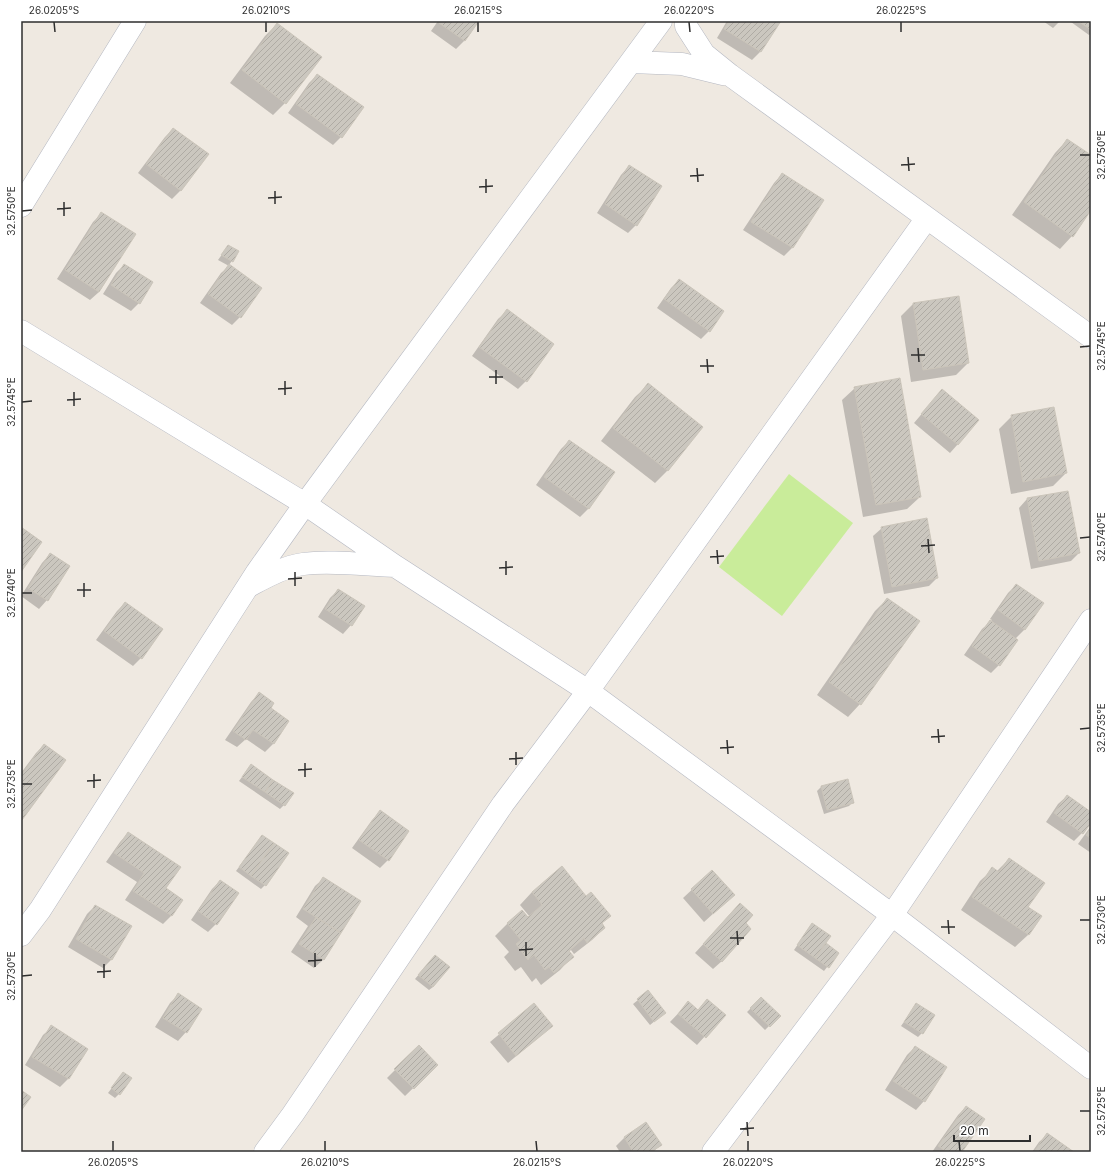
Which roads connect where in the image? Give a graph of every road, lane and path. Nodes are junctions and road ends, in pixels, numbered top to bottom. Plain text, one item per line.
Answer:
1 (135, 21) edge
2 (661, 21) edge
3 (686, 21) edge
4 (631, 62) junction
5 (730, 75) junction
6 (21, 206) edge
7 (927, 218) junction
8 (21, 331) edge
9 (1091, 337) edge
10 (305, 504) junction
11 (395, 566) junction
12 (248, 587) junction
13 (1091, 620) edge
14 (588, 691) junction
15 (892, 915) junction
16 (21, 935) edge
17 (1091, 1068) edge
18 (265, 1152) edge
19 (713, 1152) edge

1 - 6 street
2 - 4 street
3 - 5 street
4 - 5 street
4 - 10 street
5 - 7 street
7 - 9 street
7 - 14 street
8 - 10 street
10 - 11 street
10 - 12 street
11 - 12 street
11 - 14 street
12 - 16 street
13 - 15 street
14 - 15 street
14 - 18 street
15 - 17 street
15 - 19 street

